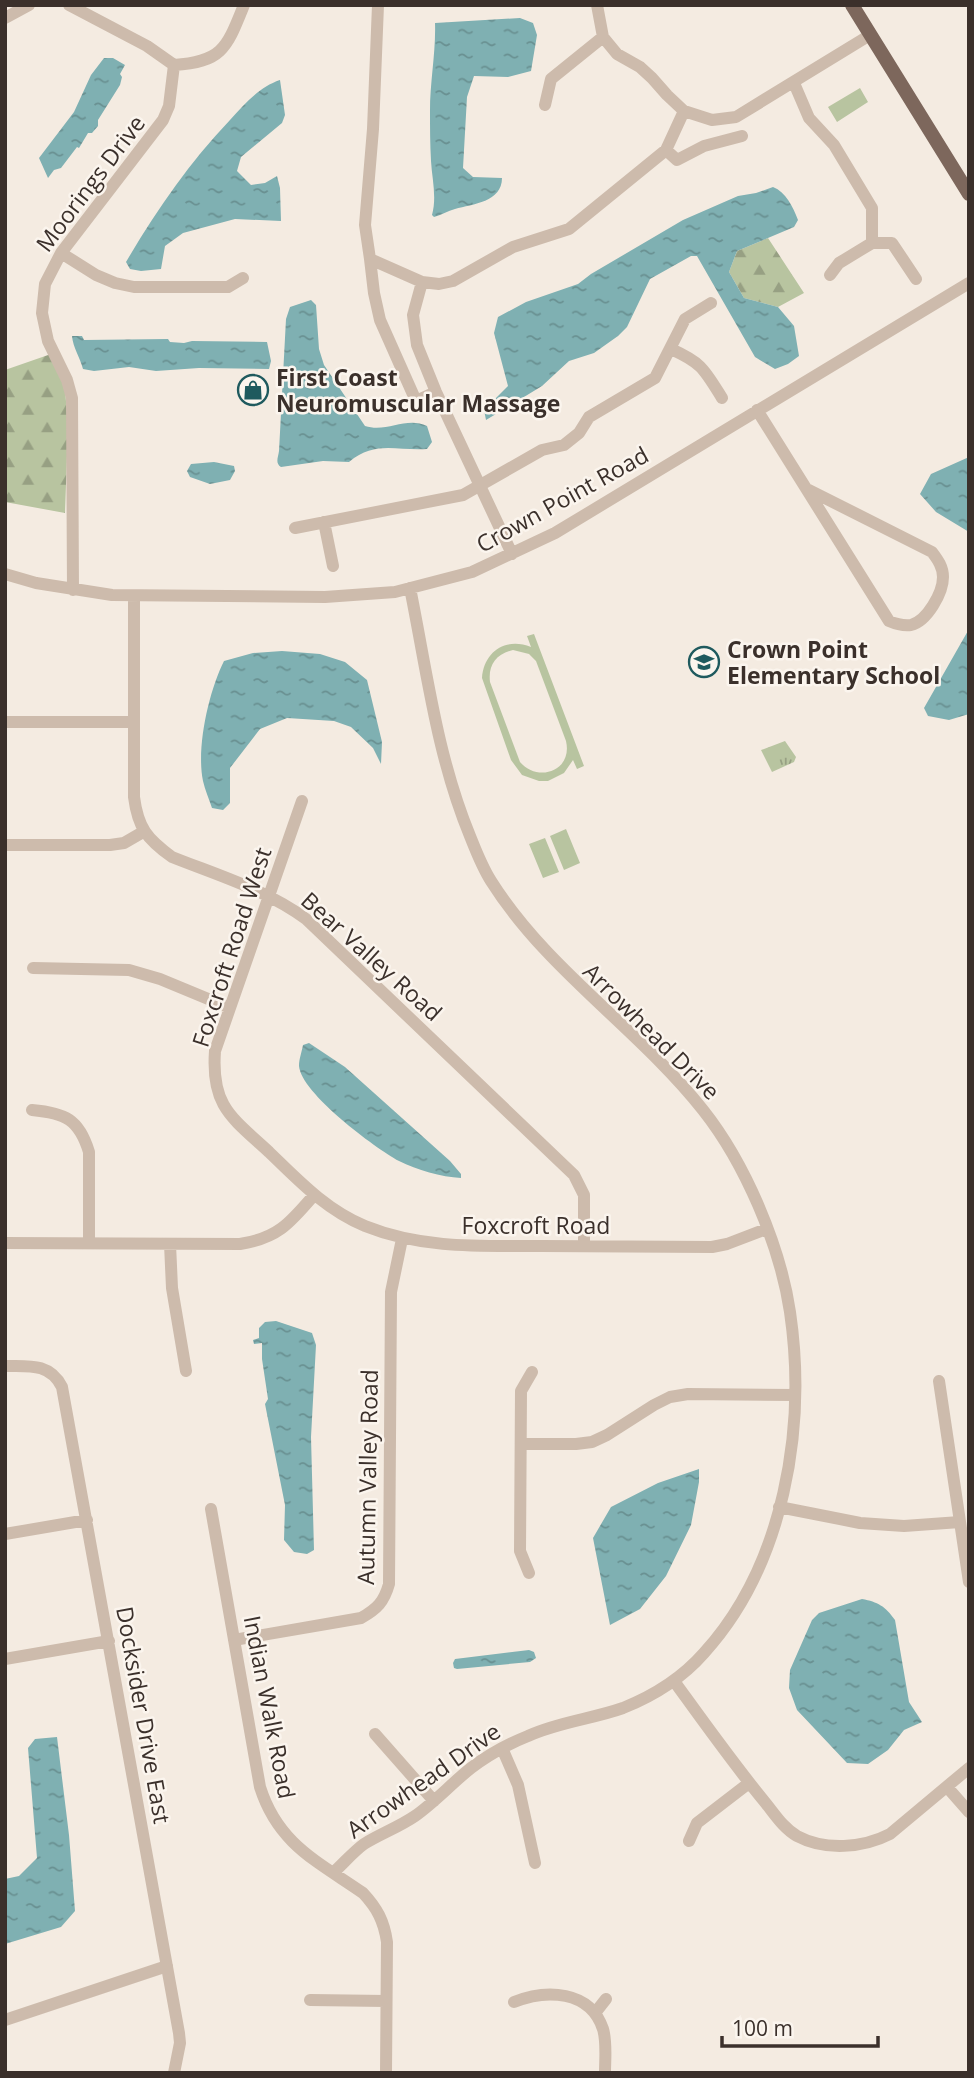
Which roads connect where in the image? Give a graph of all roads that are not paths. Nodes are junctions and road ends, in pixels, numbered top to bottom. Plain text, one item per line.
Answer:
1 (29, 5) edge
2 (69, 5) edge
3 (244, 5) edge
4 (378, 5) edge
5 (597, 5) edge
6 (852, 5) edge
7 (5, 18) edge
8 (870, 35) junction
9 (603, 37) junction
10 (174, 65) junction
11 (794, 83) junction
12 (545, 106) dead end
13 (684, 111) junction
14 (742, 136) dead end
15 (666, 150) junction
16 (969, 194) edge
17 (872, 243) junction
18 (61, 253) junction
19 (370, 259) junction
20 (830, 275) dead end
21 (243, 278) dead end
22 (916, 279) dead end
23 (422, 282) junction
24 (969, 283) edge
25 (711, 303) dead end
26 (671, 349) junction
27 (436, 392) junction
28 (722, 398) dead end
29 (757, 410) junction
30 (480, 487) junction
31 (807, 489) junction
32 (324, 522) junction
33 (295, 527) dead end
34 (513, 554) junction
35 (333, 566) dead end
36 (5, 574) edge
37 (410, 588) junction
38 (73, 590) junction
39 (134, 596) junction
40 (5, 722) edge
41 (133, 722) junction
42 (302, 801) dead end
43 (143, 832) junction
44 (5, 845) edge
45 (270, 897) junction
46 (33, 968) dead end
47 (230, 1008) junction
48 (32, 1110) dead end
49 (314, 1195) junction
50 (766, 1229) junction
51 (402, 1239) junction
52 (5, 1243) edge
53 (89, 1243) junction
54 (170, 1244) junction
55 (584, 1246) junction
56 (5, 1366) edge
57 (186, 1371) dead end
58 (532, 1372) dead end
59 (939, 1381) dead end
60 (794, 1395) junction
61 (521, 1444) junction
62 (779, 1507) junction
63 (211, 1509) dead end
64 (87, 1520) junction
65 (960, 1522) junction
66 (5, 1535) edge
67 (529, 1573) dead end
68 (969, 1582) edge
69 (234, 1640) junction
70 (109, 1641) junction
71 (5, 1659) edge
72 (674, 1681) junction
73 (375, 1734) dead end
74 (502, 1748) junction
75 (969, 1768) edge
76 (749, 1783) junction
77 (947, 1787) junction
78 (434, 1801) junction
79 (969, 1812) edge
80 (689, 1841) dead end
81 (535, 1863) dead end
82 (334, 1872) junction
83 (167, 1966) junction
84 (606, 1999) dead end
85 (310, 2000) dead end
86 (386, 2001) junction
87 (514, 2002) dead end
88 (596, 2013) junction
89 (5, 2020) edge
90 (174, 2073) edge
91 (386, 2073) edge
92 (605, 2073) edge

1 - 7 street
2 - 10 street
3 - 10 street
4 - 19 street
5 - 9 street
6 - 8 main road
8 - 11 street
8 - 16 main road
9 - 12 street
9 - 13 street
10 - 18 street, Moorings Drive
11 - 13 street
11 - 17 street
13 - 15 street
14 - 15 street
15 - 23 street
17 - 20 street
17 - 22 street
18 - 21 street
18 - 38 street, Moorings Drive
19 - 23 street
19 - 27 street
23 - 27 street
24 - 29 street, Crown Point Road
25 - 26 street
26 - 28 street
26 - 30 street
27 - 30 street
29 - 31 street
29 - 34 street, Crown Point Road
30 - 32 street
30 - 34 street
31 - 31 street
32 - 33 street
32 - 35 street
34 - 37 street, Crown Point Road
36 - 38 street, Crown Point Road
37 - 39 street, Crown Point Road
37 - 50 street, Arrowhead Drive
38 - 39 street, Crown Point Road
39 - 41 street
40 - 41 street
41 - 43 street
42 - 45 street, Foxcroft Road West
43 - 44 street
43 - 45 street, Bear Valley Road
45 - 47 street, Foxcroft Road West
45 - 55 street, Bear Valley Road
46 - 47 street
47 - 49 street, Foxcroft Road West
48 - 53 street
49 - 51 street, Foxcroft Road
49 - 54 street
50 - 55 street, Foxcroft Road
50 - 60 street, Arrowhead Drive
51 - 55 street, Foxcroft Road
51 - 69 street, Autumn Valley Road
52 - 53 street
53 - 54 street
54 - 57 street
56 - 64 street, Docksider Drive East
58 - 61 street
59 - 65 street
60 - 61 street
60 - 62 street, Arrowhead Drive
61 - 67 street
62 - 65 street
62 - 72 street, Arrowhead Drive
63 - 69 street, Indian Walk Road
64 - 66 street
64 - 70 street, Docksider Drive East
65 - 68 street
69 - 82 street, Indian Walk Road
70 - 71 street
70 - 83 street, Docksider Drive East
72 - 74 street, Arrowhead Drive
72 - 76 street
73 - 78 street
74 - 78 street, Arrowhead Drive
74 - 81 street
75 - 77 street
76 - 77 street
76 - 80 street
77 - 79 street
78 - 82 street, Arrowhead Drive
82 - 86 street, Indian Walk Road
83 - 89 street
83 - 90 street, Docksider Drive East
84 - 88 street
85 - 86 street
86 - 91 street, Indian Walk Road
87 - 88 street
88 - 92 street

